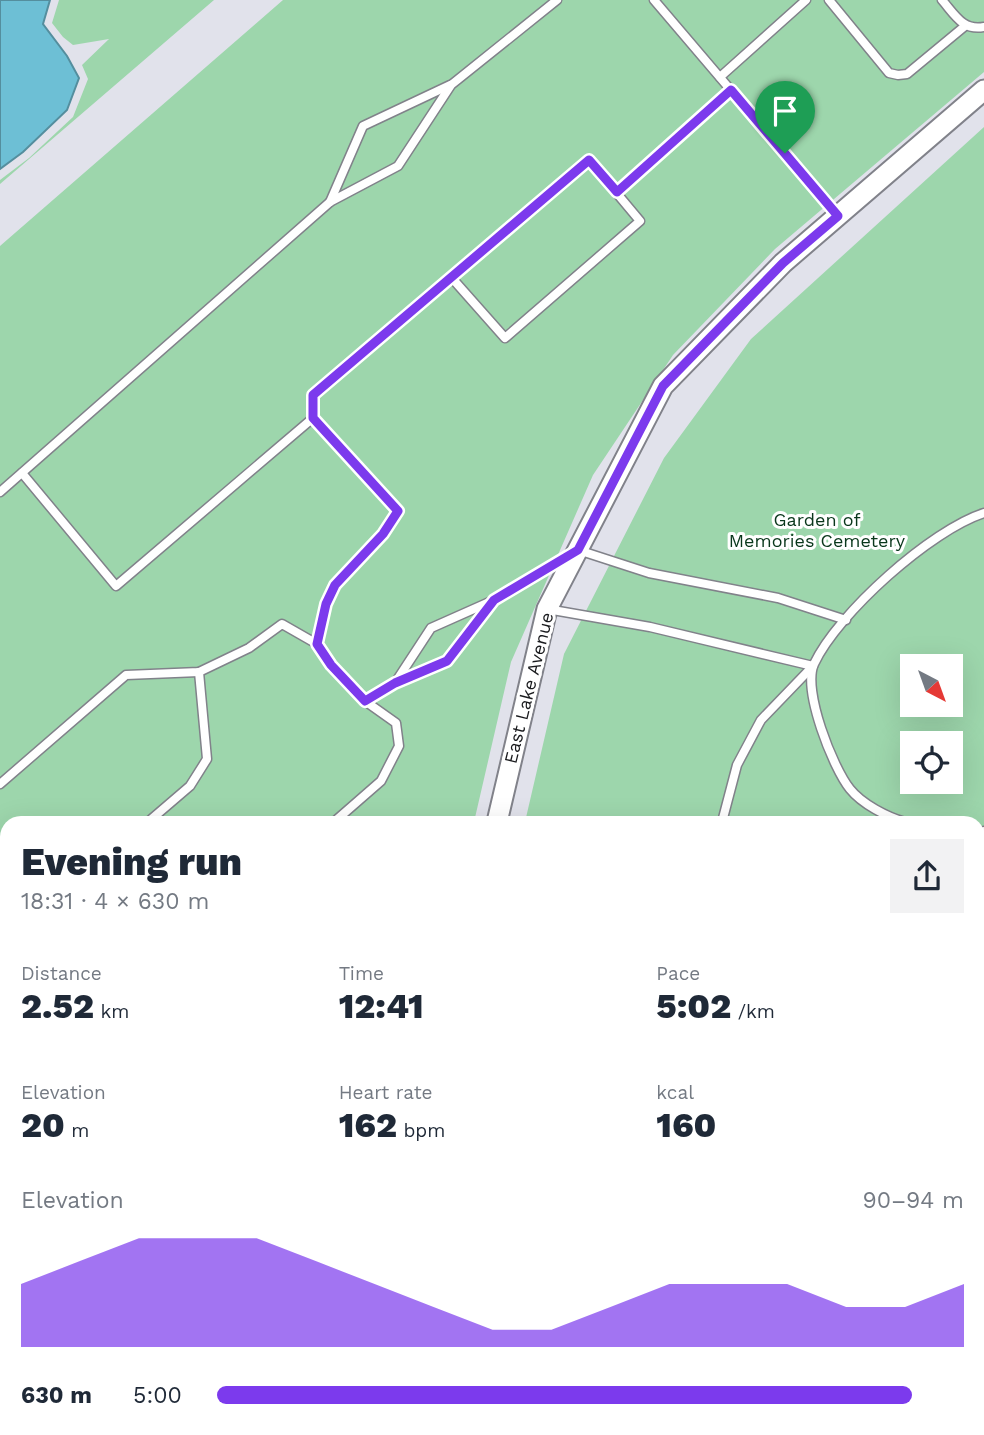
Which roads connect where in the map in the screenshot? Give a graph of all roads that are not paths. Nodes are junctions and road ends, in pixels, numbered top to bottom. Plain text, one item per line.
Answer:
1 (557, 0) edge
2 (654, 0) edge
3 (806, 0) edge
4 (829, 0) edge
5 (942, 0) edge
6 (965, 26) junction
7 (984, 27) edge
8 (720, 76) junction
9 (451, 85) junction
10 (731, 90) junction
11 (984, 90) edge
12 (617, 192) junction
13 (330, 202) junction
14 (838, 216) junction
15 (451, 277) junction
16 (313, 418) junction
17 (22, 473) junction
18 (0, 492) edge
19 (984, 513) edge
20 (578, 550) junction
21 (494, 600) junction
22 (547, 609) junction
23 (846, 620) junction
24 (317, 644) junction
25 (813, 666) junction
26 (199, 672) junction
27 (395, 683) junction
28 (365, 701) junction
29 (0, 783) edge
30 (155, 816) edge
31 (341, 816) edge
32 (498, 816) edge
33 (724, 816) edge
34 (892, 816) edge

1 - 9 lane
2 - 8 lane
3 - 8 lane
4 - 6 lane
5 - 6 lane
6 - 7 lane
8 - 10 lane
9 - 13 lane
9 - 13 lane
10 - 12 lane
10 - 14 lane
11 - 14 street, East Lake Avenue
12 - 15 lane
12 - 15 lane
13 - 17 lane
14 - 20 street, East Lake Avenue
15 - 16 lane
16 - 17 lane
16 - 24 lane
17 - 18 lane
19 - 23 lane
20 - 21 lane
20 - 22 street, East Lake Avenue
20 - 23 lane
21 - 27 lane
21 - 27 lane
22 - 25 lane
22 - 32 street, East Lake Avenue
23 - 25 lane
24 - 26 lane
24 - 28 lane
25 - 33 lane
25 - 34 lane
26 - 29 lane
26 - 30 lane
27 - 28 lane
28 - 31 lane

